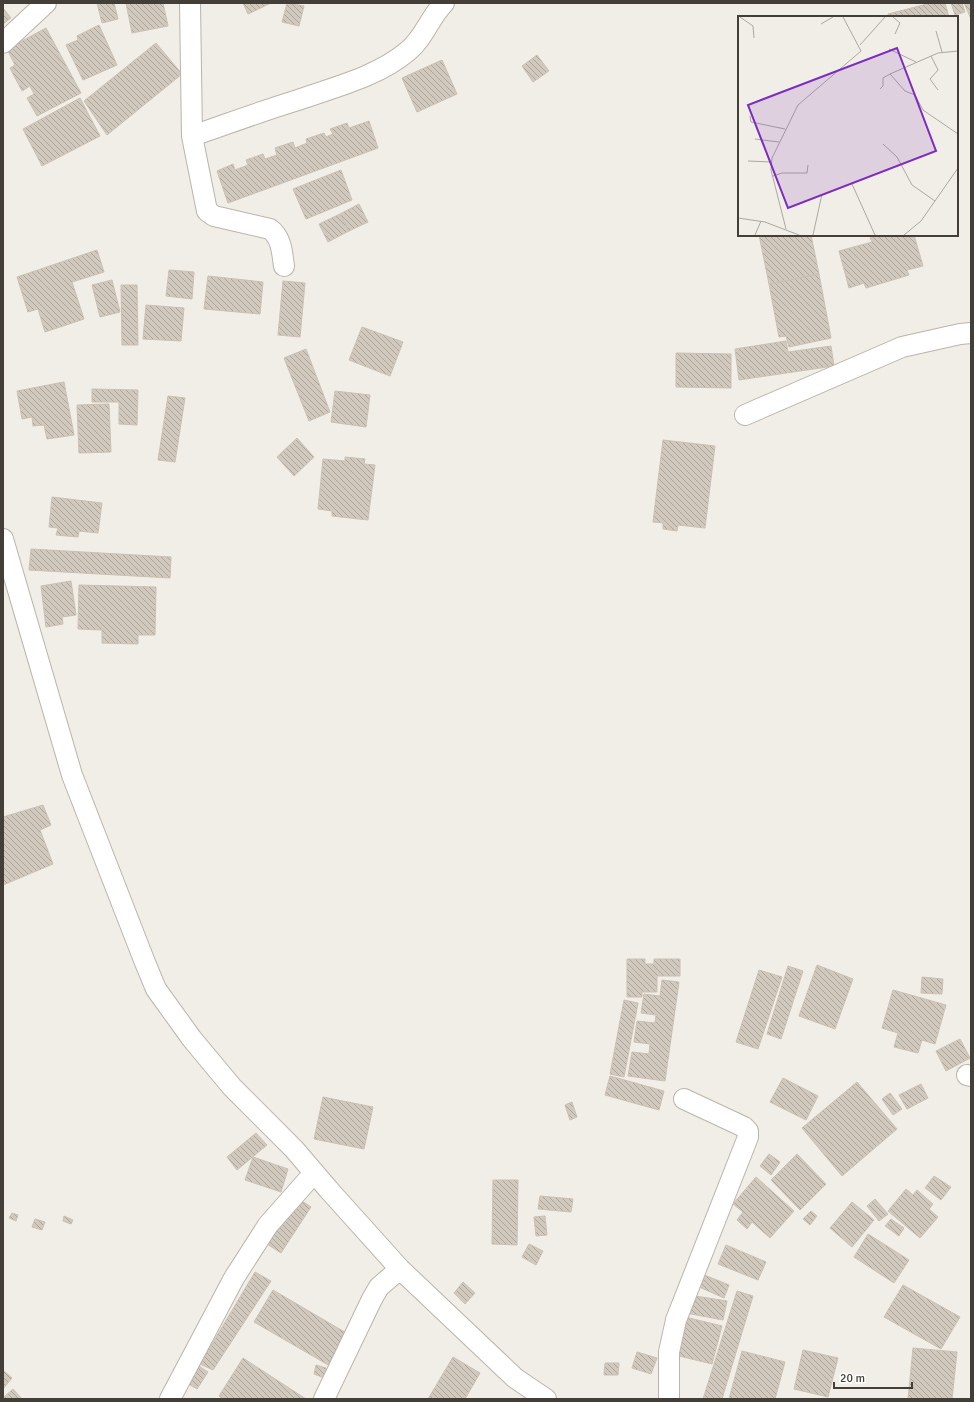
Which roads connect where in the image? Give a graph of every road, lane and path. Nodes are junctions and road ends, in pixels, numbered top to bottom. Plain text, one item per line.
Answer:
1 (46, 3) edge
2 (190, 3) edge
3 (444, 3) edge
4 (3, 43) edge
5 (192, 136) junction
6 (284, 266) dead end
7 (971, 333) edge
8 (745, 415) dead end
9 (3, 538) edge
10 (684, 1099) dead end
11 (314, 1173) junction
12 (400, 1269) junction
13 (544, 1398) edge
14 (170, 1399) edge
15 (324, 1399) edge
16 (669, 1399) edge

1 - 4 street
2 - 5 street
3 - 5 street
5 - 6 street
7 - 8 street
9 - 11 street
10 - 16 street
11 - 12 street
11 - 14 street
12 - 13 street
12 - 15 street

